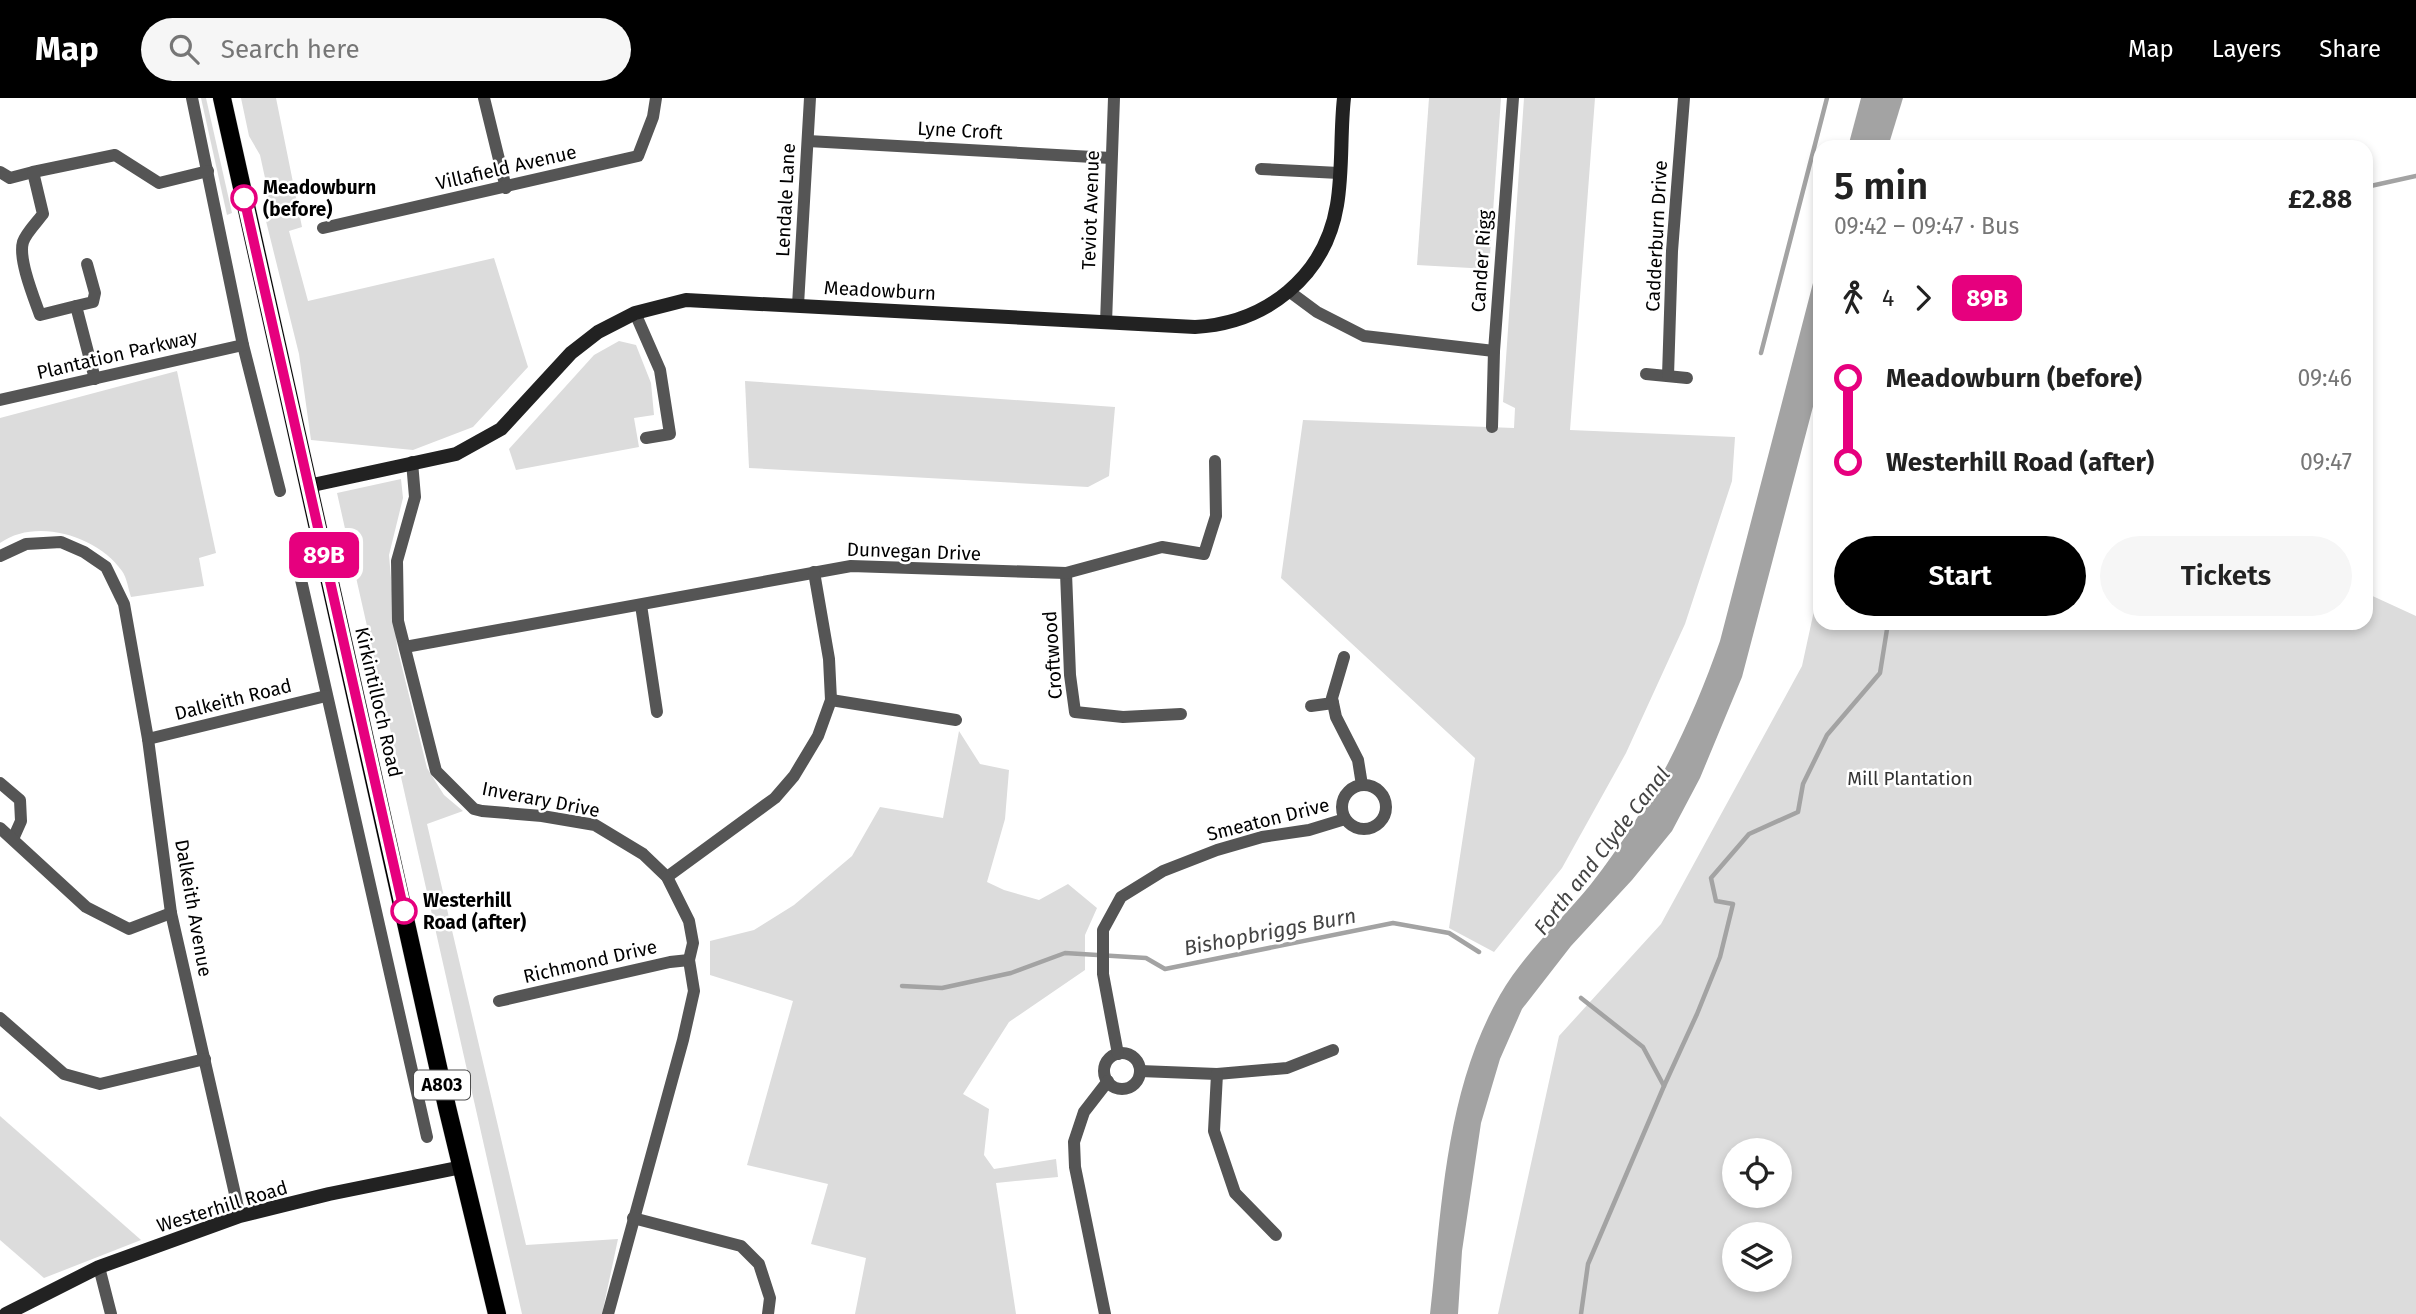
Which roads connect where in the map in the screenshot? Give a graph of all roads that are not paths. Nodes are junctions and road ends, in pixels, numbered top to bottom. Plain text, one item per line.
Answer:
1 (192, 98) edge
2 (222, 98) edge
3 (484, 98) edge
4 (656, 98) edge
5 (810, 98) edge
6 (1114, 98) edge
7 (1344, 98) edge
8 (1513, 98) edge
9 (1684, 98) edge
10 (808, 141) junction
11 (1111, 158) junction
12 (1261, 169) dead end
13 (208, 171) junction
14 (0, 172) edge
15 (33, 172) junction
16 (1339, 173) junction
17 (506, 188) junction
18 (323, 228) dead end
19 (87, 264) dead end
20 (1290, 292) junction
21 (798, 305) junction
22 (76, 306) junction
23 (635, 313) junction
24 (1106, 323) junction
25 (243, 345) junction
26 (1494, 351) junction
27 (1646, 374) dead end
28 (1668, 376) junction
29 (1688, 378) dead end
30 (95, 379) junction
31 (0, 400) edge
32 (1492, 426) dead end
33 (646, 438) dead end
34 (1215, 461) dead end
35 (412, 462) junction
36 (308, 486) junction
37 (280, 491) dead end
38 (0, 556) edge
39 (297, 562) dead end
40 (814, 572) junction
41 (1066, 573) junction
42 (641, 605) junction
43 (405, 648) junction
44 (1344, 657) dead end
45 (326, 696) junction
46 (831, 700) junction
47 (1333, 703) junction
48 (1311, 706) dead end
49 (657, 712) dead end
50 (1181, 714) dead end
51 (956, 720) dead end
52 (148, 739) junction
53 (0, 783) edge
54 (1362, 785) junction
55 (1345, 819) junction
56 (0, 828) edge
57 (13, 839) junction
58 (667, 877) junction
59 (171, 912) junction
60 (689, 960) junction
61 (499, 1001) dead end
62 (0, 1018) edge
63 (1333, 1050) dead end
64 (1118, 1054) junction
65 (205, 1059) junction
66 (1140, 1071) junction
67 (1217, 1073) junction
68 (1108, 1081) junction
69 (427, 1137) dead end
70 (462, 1167) junction
71 (240, 1216) junction
72 (633, 1218) junction
73 (1276, 1235) dead end
74 (99, 1267) junction
75 (6, 1314) edge
76 (111, 1314) edge
77 (497, 1314) edge
78 (608, 1314) edge
79 (768, 1314) edge
80 (1105, 1314) edge

1 - 13 street
2 - 36 main road, Kirkintilloch Road / A803
3 - 17 street
4 - 17 street, Villafield Avenue
5 - 10 street, Lendale Lane
6 - 11 street, Teviot Avenue
7 - 16 street, Meadowburn
8 - 26 street, Cander Rigg
9 - 28 street, Cadderburn Drive
10 - 11 street, Lyne Croft
10 - 21 street, Lendale Lane
11 - 24 street, Teviot Avenue
12 - 16 street
13 - 15 street
13 - 25 street
14 - 15 street
15 - 22 street
16 - 20 street, Meadowburn
17 - 18 street, Villafield Avenue
19 - 22 street
20 - 24 street, Meadowburn
20 - 26 street
21 - 23 street, Meadowburn
21 - 24 street, Meadowburn
22 - 30 street
23 - 33 street
23 - 35 street, Meadowburn
25 - 30 street, Plantation Parkway
25 - 37 street
26 - 32 street, Cander Rigg
27 - 28 street
28 - 29 street
30 - 31 street, Plantation Parkway
34 - 41 street, Dunvegan Drive
35 - 36 street, Meadowburn
35 - 43 street, Inverary Drive
36 - 70 main road, Kirkintilloch Road / A803
38 - 52 street, Dalkeith Avenue
39 - 45 street
40 - 41 street, Dunvegan Drive
40 - 42 street, Dunvegan Drive
40 - 46 street
41 - 50 street, Croftwood
42 - 43 street, Dunvegan Drive
42 - 49 street
43 - 58 street, Inverary Drive
44 - 47 street
45 - 52 street, Dalkeith Road
45 - 69 street
46 - 51 street
46 - 58 street
47 - 48 street
47 - 54 street
52 - 59 street, Dalkeith Avenue
53 - 57 street
54 - 55 street
54 - 55 street
55 - 64 street, Smeaton Drive
56 - 57 street
57 - 59 street
58 - 60 street, Inverary Drive
59 - 65 street, Dalkeith Avenue
60 - 61 street, Richmond Drive
60 - 72 street, Inverary Drive
62 - 65 street
63 - 67 street
64 - 66 street
64 - 68 street
65 - 71 street, Dalkeith Avenue
66 - 67 street
66 - 68 street
67 - 73 street
68 - 80 street
70 - 71 street, Westerhill Road
70 - 77 main road, Kirkintilloch Road / A803
71 - 74 street, Westerhill Road
72 - 78 street, Inverary Drive
72 - 79 street
74 - 75 street, Westerhill Road
74 - 76 street

